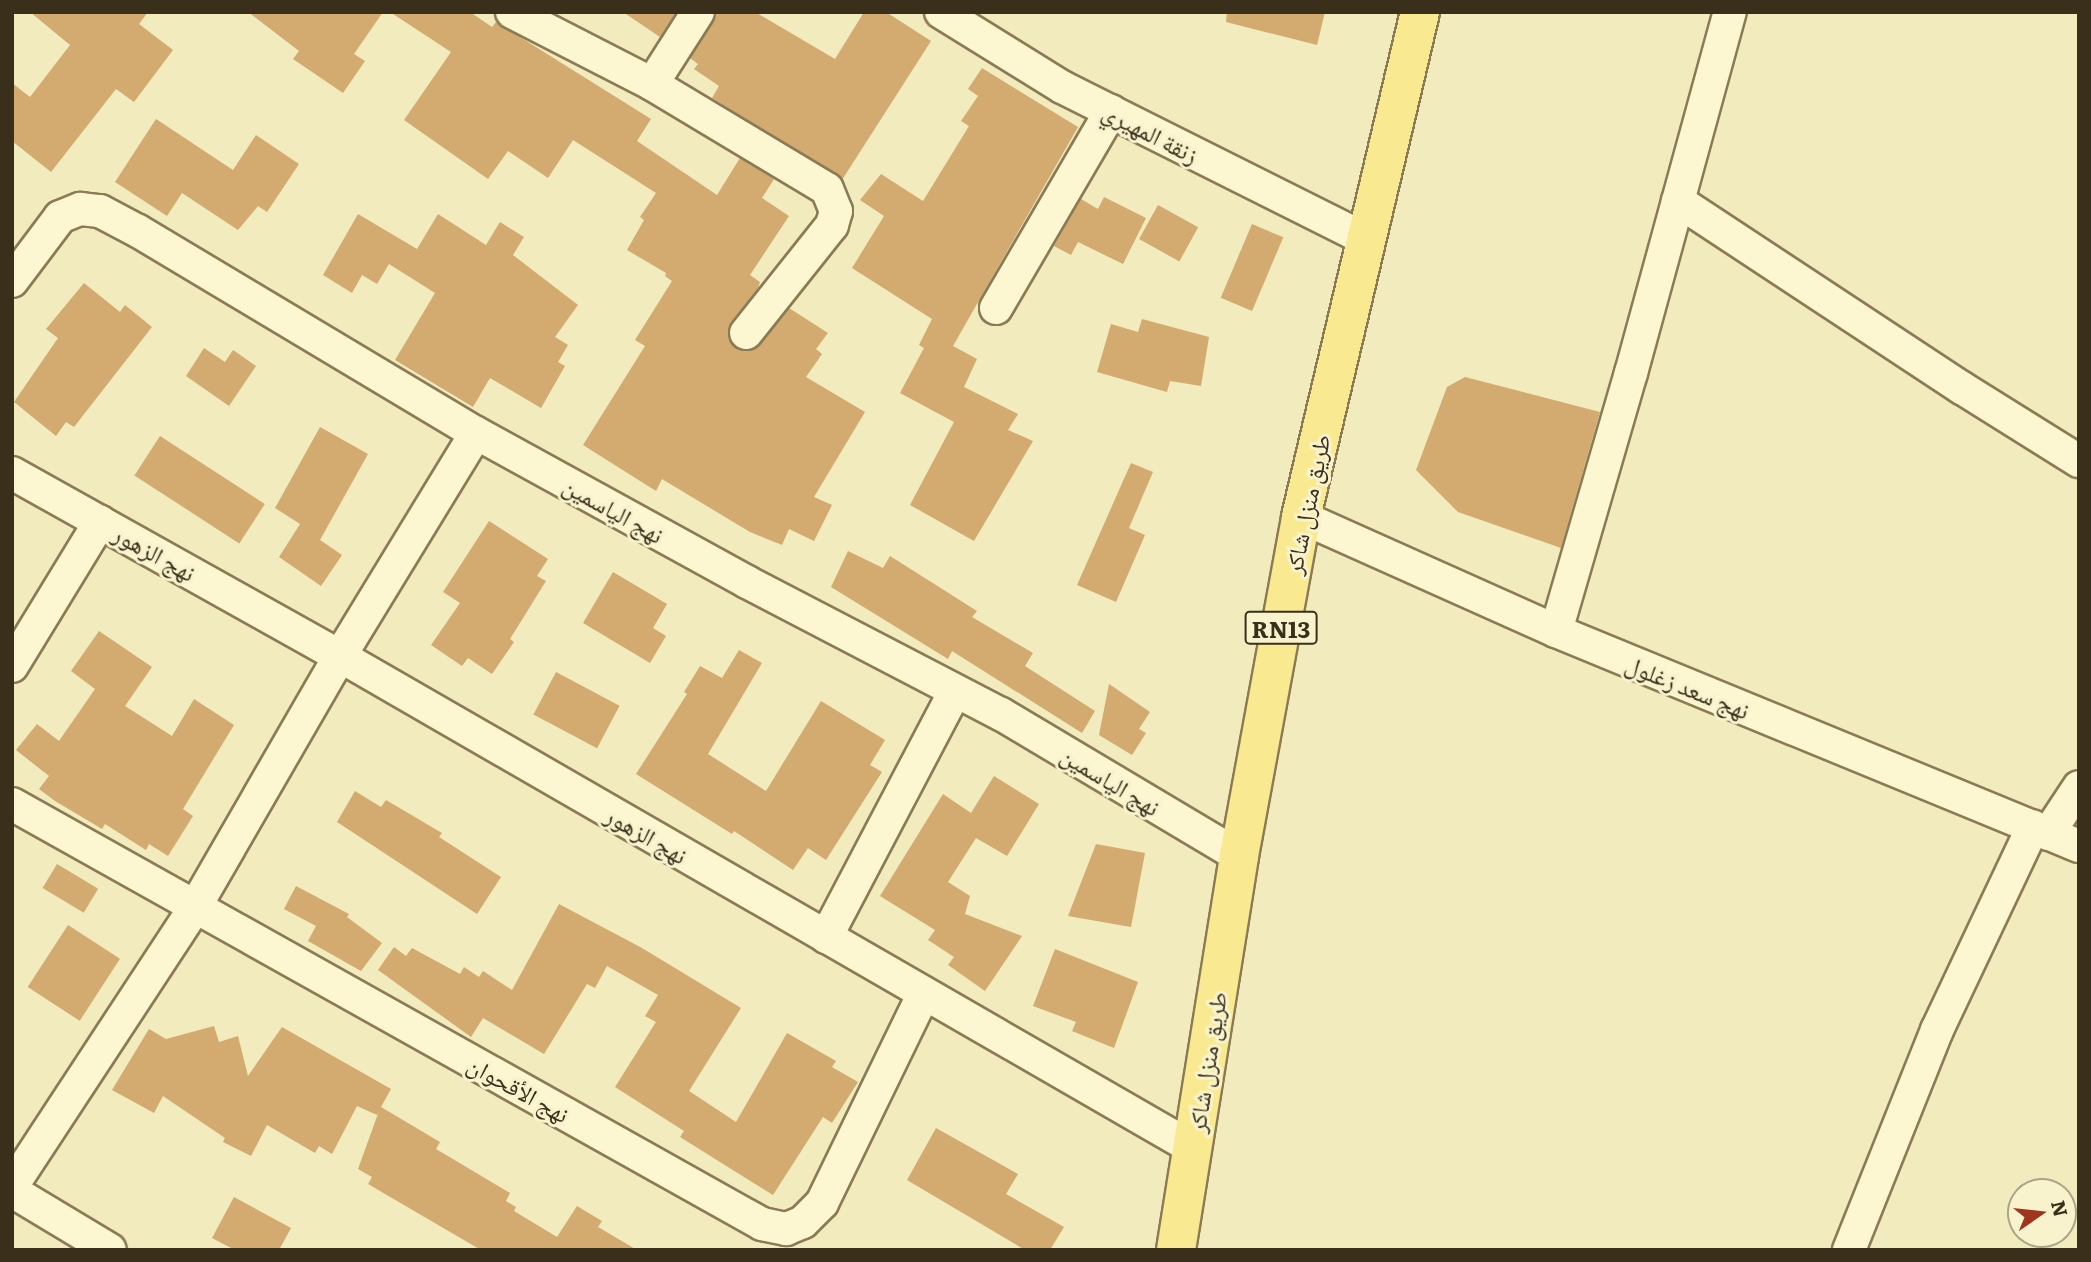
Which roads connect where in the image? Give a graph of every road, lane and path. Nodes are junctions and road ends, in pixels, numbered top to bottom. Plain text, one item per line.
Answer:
1 (512, 12) edge
2 (698, 12) edge
3 (941, 12) edge
4 (1420, 12) edge
5 (1730, 12) edge
6 (652, 84) junction
7 (1111, 111) junction
8 (1678, 201) junction
9 (1367, 240) junction
10 (12, 281) edge
11 (996, 308) dead end
12 (746, 333) dead end
13 (475, 433) junction
14 (2079, 461) edge
15 (12, 472) edge
16 (1301, 517) junction
17 (100, 522) junction
18 (1556, 631) junction
19 (340, 656) junction
20 (12, 666) edge
21 (955, 691) junction
22 (2079, 787) edge
23 (12, 804) edge
24 (2041, 831) junction
25 (2079, 846) edge
26 (1239, 856) junction
27 (195, 907) junction
28 (826, 937) junction
29 (924, 993) junction
30 (1193, 1148) junction
31 (12, 1188) edge
32 (110, 1250) edge
33 (1175, 1250) edge
34 (1849, 1250) edge

1 - 6 street
2 - 6 street
3 - 7 street, زنقة المهيري
4 - 9 main road, طريق منزل شاكر / RN13
5 - 8 street
6 - 12 street
7 - 9 street, زنقة المهيري
7 - 11 street
8 - 14 street
8 - 18 street
9 - 16 main road, طريق منزل شاكر / RN13
10 - 13 street, نهج الياسمين
13 - 19 street
13 - 21 street, نهج الياسمين
15 - 17 street
16 - 18 street, نهج سعد زغلول
16 - 26 main road, طريق منزل شاكر / RN13
17 - 19 street, نهج الزهور
17 - 20 street
18 - 24 street, نهج سعد زغلول
19 - 27 street
19 - 28 street, نهج الزهور
21 - 26 street, نهج الياسمين
21 - 28 street
22 - 24 street
23 - 27 street, نهج الأقحوان
24 - 25 street, نهج سعد زغلول
24 - 34 street
26 - 30 main road, طريق منزل شاكر / RN13
27 - 29 street, نهج الأقحوان
27 - 31 street
28 - 29 street, نهج الزهور
29 - 30 street, نهج الزهور
30 - 33 main road, طريق منزل شاكر / RN13
31 - 32 street

